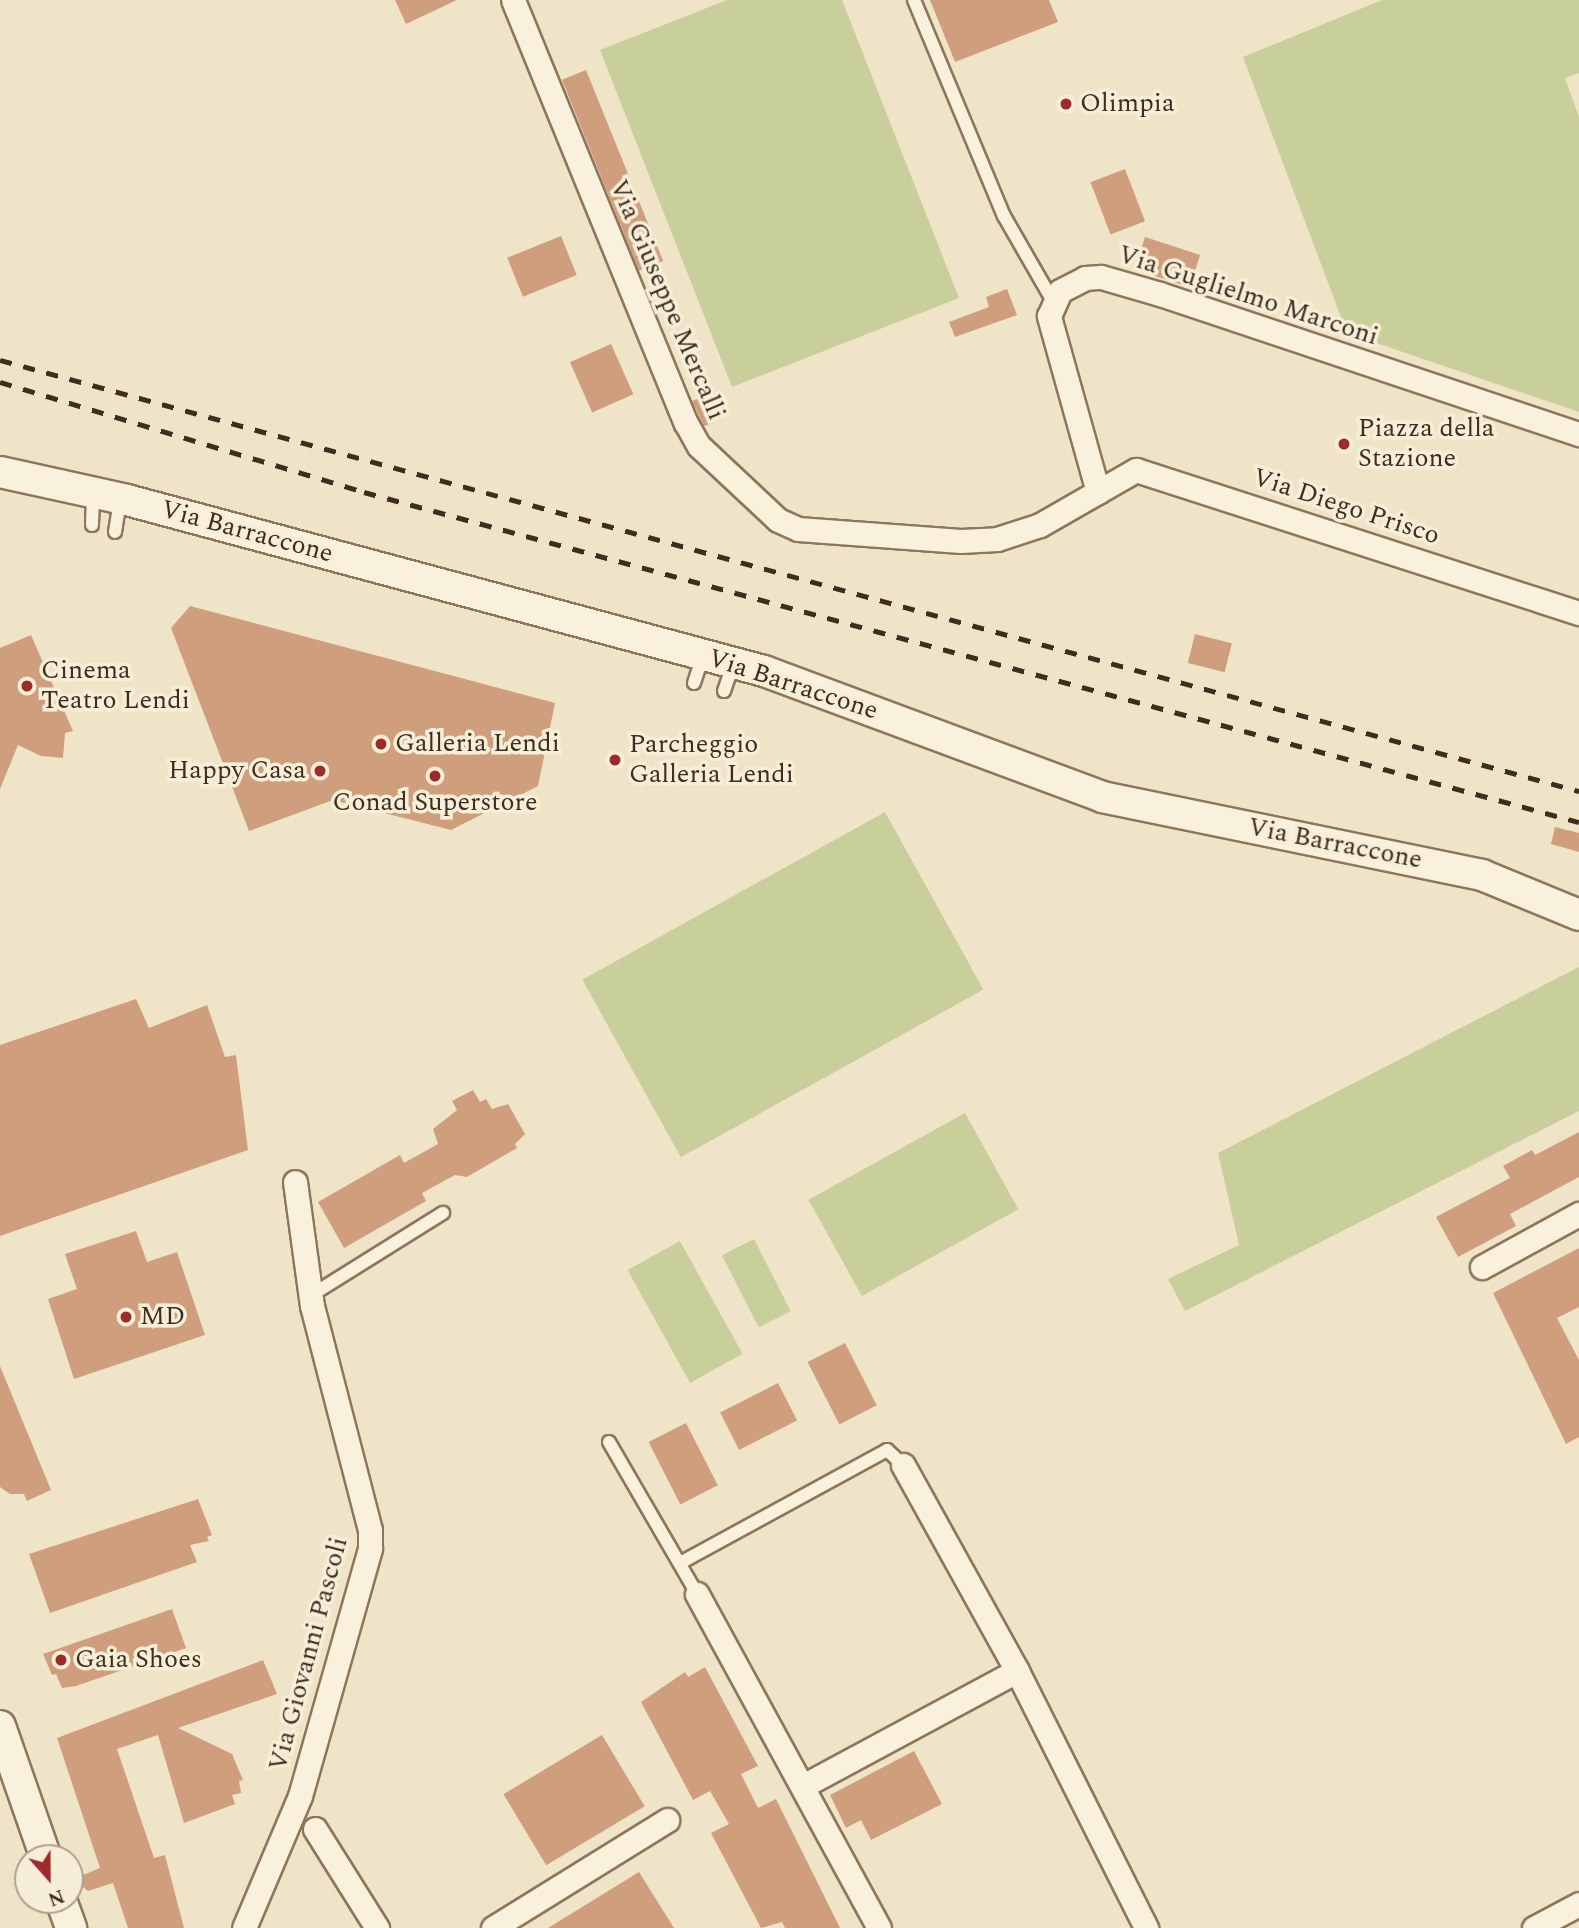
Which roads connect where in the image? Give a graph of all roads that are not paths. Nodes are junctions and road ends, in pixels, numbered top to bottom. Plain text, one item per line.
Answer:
1 (513, 0) edge
2 (914, 0) edge
3 (1055, 304) junction
4 (1579, 434) edge
5 (0, 472) edge
6 (1098, 492) junction
7 (106, 496) junction
8 (92, 525) dead end
9 (115, 532) dead end
10 (1579, 613) edge
11 (1579, 915) edge
12 (295, 1182) dead end
13 (443, 1213) dead end
14 (1579, 1214) edge
15 (1482, 1267) dead end
16 (310, 1296) junction
17 (609, 1442) dead end
18 (903, 1465) joint
19 (680, 1563) junction
20 (697, 1594) joint
21 (1017, 1671) junction
22 (0, 1726) edge
23 (803, 1786) junction
24 (667, 1820) dead end
25 (315, 1829) dead end
26 (41, 1844) edge
27 (1579, 1904) edge
28 (244, 1928) edge
29 (377, 1928) edge
30 (493, 1928) edge
31 (879, 1928) edge
32 (1146, 1928) edge
33 (1534, 1928) edge

1 - 6 street, Via Giuseppe Mercalli
2 - 3 lane
3 - 4 street, Via Guglielmo Marconi
3 - 6 street
5 - 7 street, Via Barraccone
6 - 10 street, Via Diego Prisco
7 - 8 lane
7 - 9 lane
7 - 11 street, Via Barraccone
12 - 16 street, Via Giovanni Pascoli
13 - 16 lane
14 - 15 street
16 - 28 street, Via Giovanni Pascoli
17 - 19 lane
18 - 19 lane
18 - 21 street
19 - 20 lane
20 - 23 street
21 - 23 street
21 - 32 street
22 - 26 street
23 - 31 street
24 - 30 street
25 - 29 street
27 - 33 street

